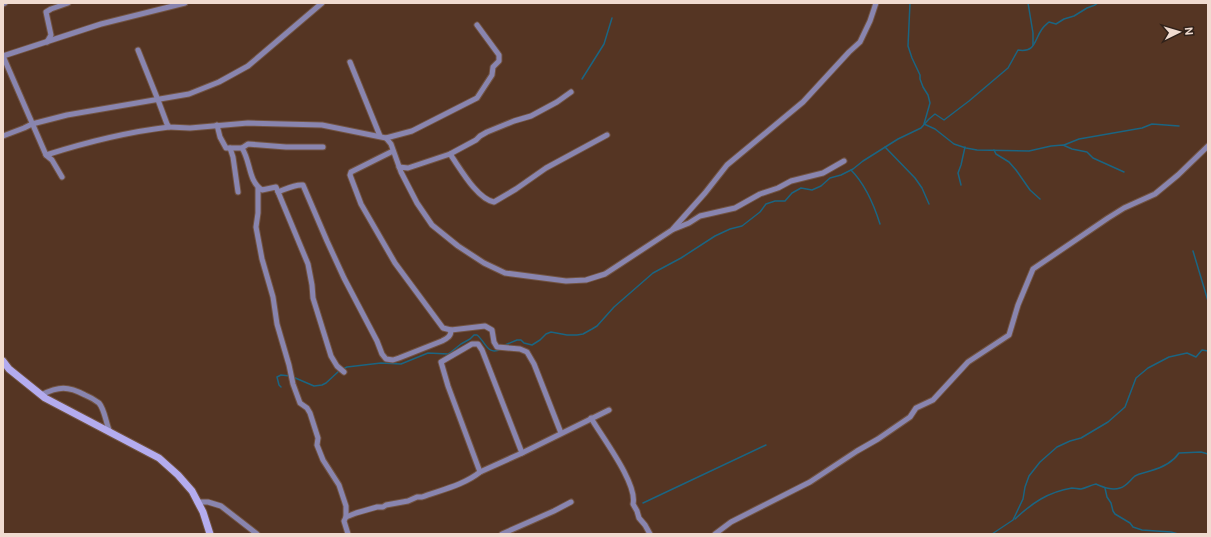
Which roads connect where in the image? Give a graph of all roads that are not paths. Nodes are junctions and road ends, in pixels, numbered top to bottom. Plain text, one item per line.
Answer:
1 (68, 3) edge
2 (184, 3) edge
3 (322, 3) edge
4 (876, 3) edge
5 (477, 25) dead end
6 (47, 42) junction
7 (138, 50) dead end
8 (3, 56) edge
9 (350, 62) dead end
10 (570, 92) dead end
11 (158, 100) junction
12 (32, 124) junction
13 (218, 125) junction
14 (170, 127) junction
15 (607, 135) dead end
16 (3, 136) edge
17 (383, 137) junction
18 (1208, 146) edge
19 (323, 147) dead end
20 (230, 148) junction
21 (242, 148) junction
22 (393, 151) junction
23 (450, 154) junction
24 (46, 155) junction
25 (844, 161) dead end
26 (399, 167) junction
27 (62, 177) dead end
28 (258, 188) junction
29 (238, 192) dead end
30 (278, 192) junction
31 (672, 230) junction
32 (451, 330) junction
33 (3, 361) edge
34 (344, 372) dead end
35 (41, 395) junction
36 (609, 410) dead end
37 (591, 418) junction
38 (110, 432) junction
39 (561, 433) junction
40 (522, 453) junction
41 (480, 472) junction
42 (197, 502) junction
43 (571, 502) dead end
44 (346, 517) junction
45 (210, 534) edge
46 (257, 534) edge
47 (348, 534) edge
48 (502, 534) edge
49 (650, 534) edge
50 (715, 534) edge

1 - 6 street
2 - 6 street
3 - 11 street
4 - 31 street
5 - 17 street
6 - 8 street
7 - 11 street
8 - 12 street
9 - 17 street
10 - 23 street
11 - 12 street
11 - 14 street
12 - 16 street
12 - 24 street
13 - 14 street
13 - 17 street
13 - 20 street
14 - 24 street
15 - 23 street
17 - 22 street
18 - 50 street
19 - 21 street
20 - 21 street
20 - 29 street
21 - 28 street
22 - 26 street
22 - 32 street
23 - 26 street
24 - 27 street
25 - 31 street
26 - 31 street
28 - 30 street
28 - 44 street
30 - 32 street
30 - 34 street
32 - 39 street
33 - 35 main road
35 - 38 main road
35 - 38 street
36 - 37 street
37 - 39 street
37 - 49 street
38 - 42 main road
39 - 40 street
40 - 41 street
40 - 41 street
41 - 44 street
42 - 45 main road
42 - 46 street
43 - 48 street
44 - 47 street

